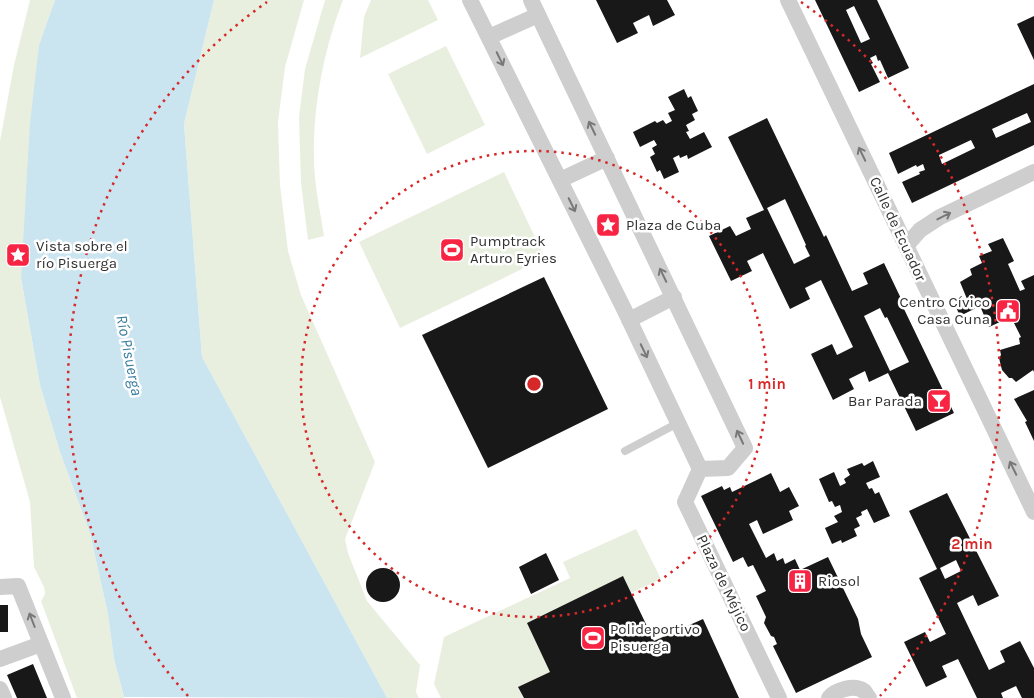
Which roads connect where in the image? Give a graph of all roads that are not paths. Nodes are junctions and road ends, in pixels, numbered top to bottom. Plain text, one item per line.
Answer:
1 (470, 0) edge
2 (788, 0) edge
3 (534, 7) edge
4 (489, 37) junction
5 (606, 158) junction
6 (1034, 172) edge
7 (560, 180) junction
8 (906, 246) junction
9 (674, 297) junction
10 (629, 320) junction
11 (678, 423) junction
12 (625, 451) dead end
13 (700, 469) junction
14 (1034, 512) edge
15 (0, 586) edge
16 (41, 644) junction
17 (0, 659) edge
18 (0, 689) edge
19 (4, 698) edge
20 (64, 698) edge
21 (779, 698) edge
22 (829, 698) edge
23 (869, 698) edge

1 - 4 street
8 -> 2 street, Calle de Ecuador
3 - 4 street
5 -> 3 street
4 -> 7 street
5 - 7 street
9 -> 5 street
8 -> 6 street
7 -> 10 street
14 -> 8 street, Calle de Ecuador
9 - 10 street
13 -> 9 street
10 -> 11 street
11 - 12 lane
11 - 13 street
13 - 21 street, Plaza de Méjico
16 -> 15 street
16 - 17 street
16 - 20 street
18 - 19 street
22 - 23 street

